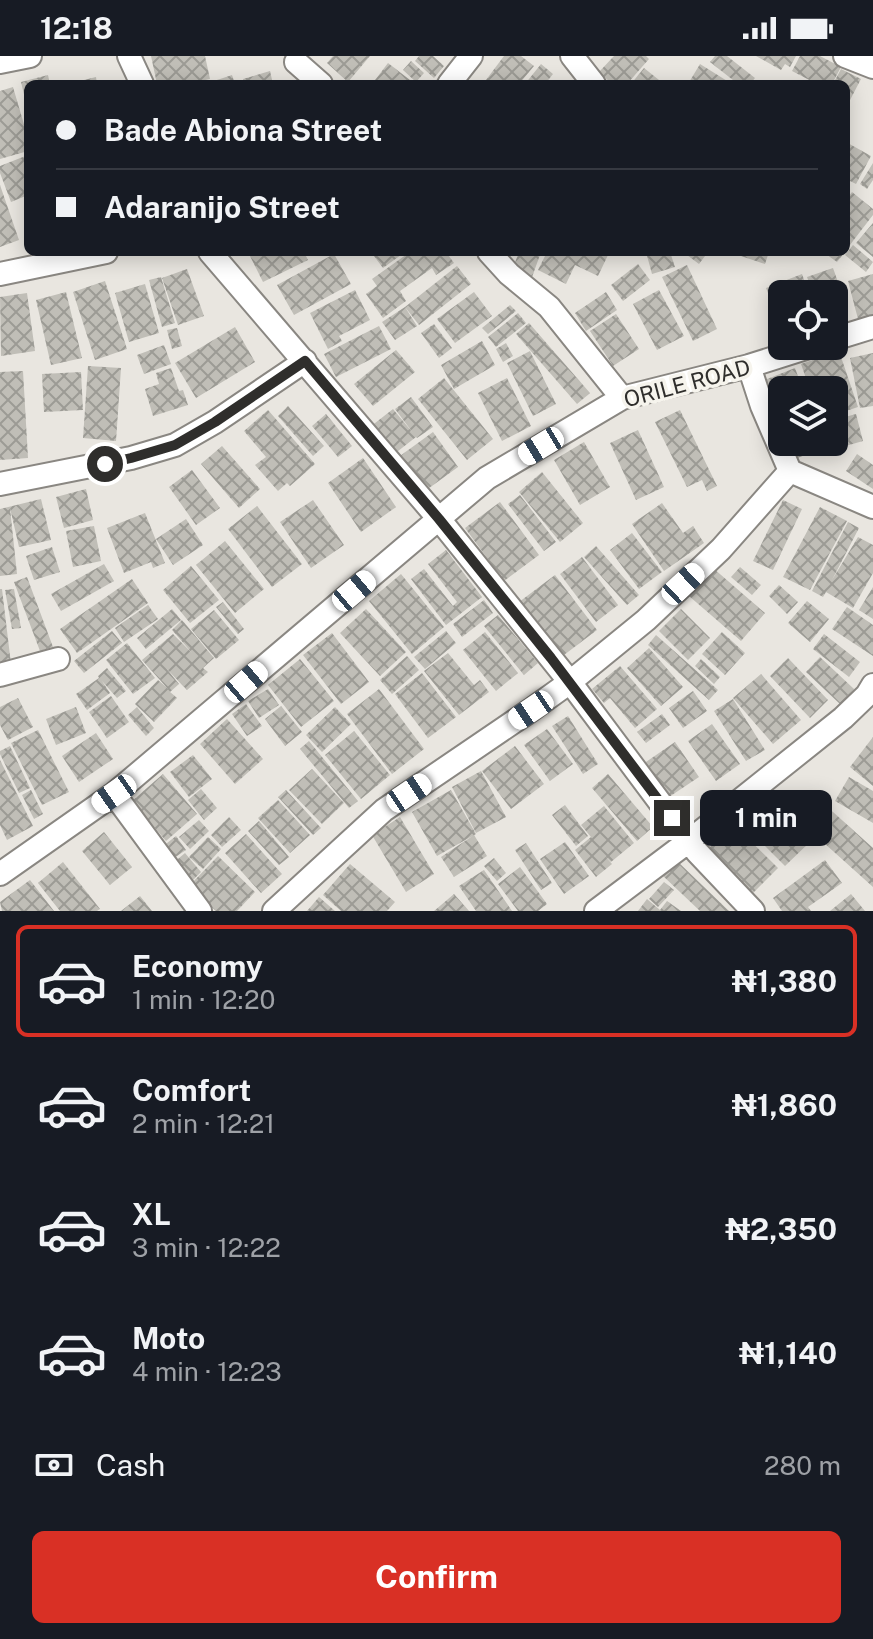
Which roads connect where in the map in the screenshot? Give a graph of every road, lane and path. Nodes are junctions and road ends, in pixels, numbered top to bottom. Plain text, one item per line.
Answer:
1 (30, 56) edge
2 (129, 56) edge
3 (471, 56) edge
4 (572, 56) edge
5 (845, 56) edge
6 (0, 62) edge
7 (296, 62) dead end
8 (873, 67) edge
9 (140, 80) edge
10 (316, 80) edge
11 (452, 80) edge
12 (591, 80) edge
13 (87, 256) edge
14 (213, 256) edge
15 (493, 256) edge
16 (0, 274) edge
17 (873, 327) edge
18 (848, 335) edge
19 (768, 360) edge
20 (305, 361) junction
21 (749, 366) junction
22 (622, 398) junction
23 (790, 471) junction
24 (0, 484) edge
25 (873, 507) edge
26 (439, 519) junction
27 (58, 659) dead end
28 (0, 675) edge
29 (570, 682) junction
30 (873, 685) edge
31 (114, 794) junction
32 (689, 841) junction
33 (0, 874) edge
34 (200, 911) edge
35 (274, 911) edge
36 (596, 911) edge
37 (753, 911) edge

1 - 6 street
2 - 9 street
3 - 11 street
4 - 12 street
5 - 8 street
7 - 10 street
13 - 16 street
14 - 20 street
15 - 22 street
17 - 18 street
19 - 21 street, ORILE ROAD
20 - 24 street
20 - 26 street
21 - 22 street, ORILE ROAD
21 - 23 street
22 - 26 street, ORILE ROAD
23 - 25 street
23 - 29 street
26 - 29 street
26 - 31 street, ORILE ROAD
27 - 28 street
29 - 32 street
29 - 35 street
30 - 32 street
31 - 33 street, ORILE ROAD
31 - 34 street
32 - 36 street
32 - 37 street

